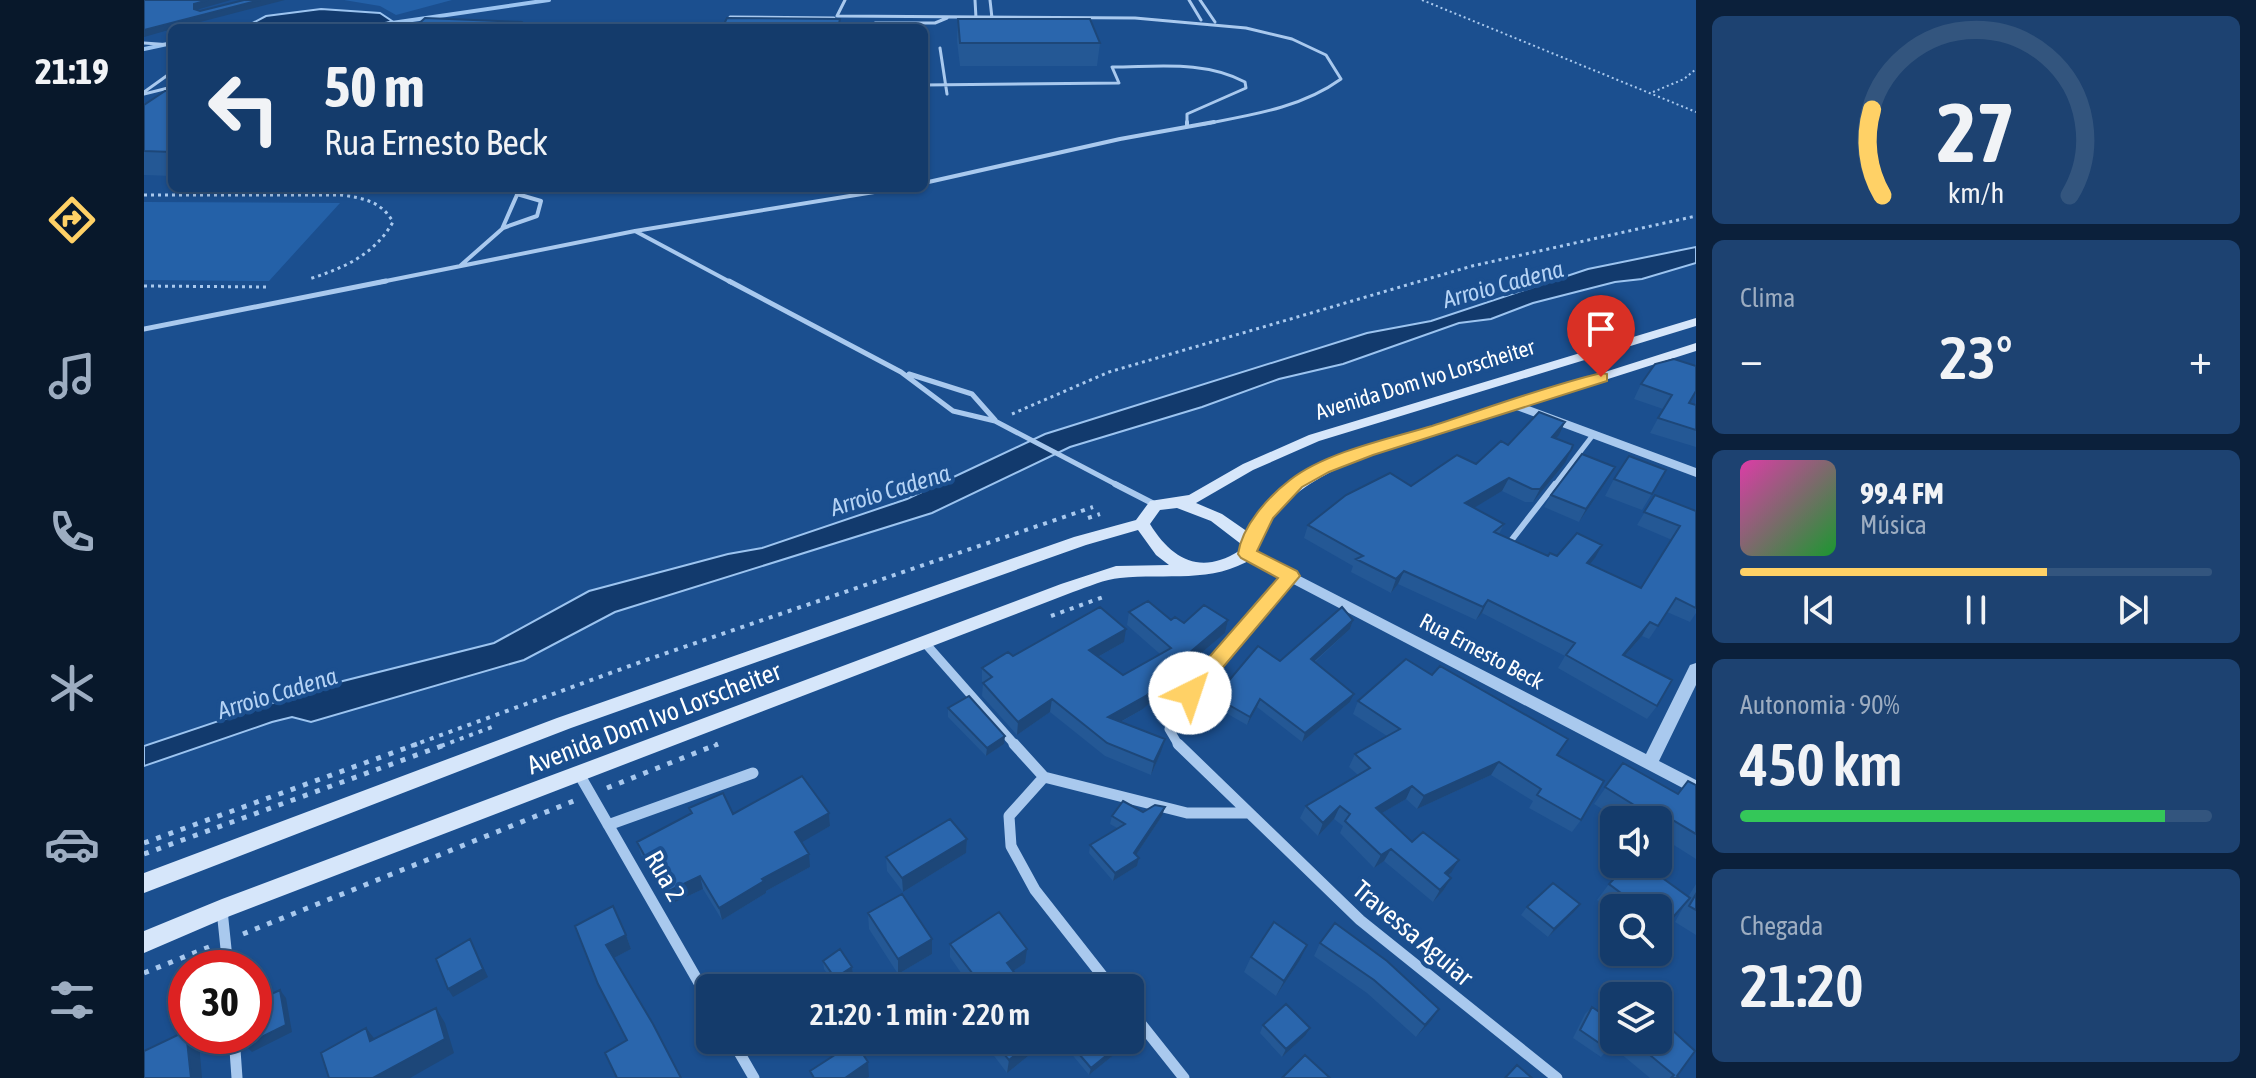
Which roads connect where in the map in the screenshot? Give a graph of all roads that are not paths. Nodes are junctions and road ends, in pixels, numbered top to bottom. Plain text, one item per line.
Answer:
1 (845, 0) edge
2 (975, 0) edge
3 (990, 0) edge
4 (1189, 0) edge
5 (1200, 0) edge
6 (835, 17) junction
7 (949, 17) junction
8 (976, 18) junction
9 (992, 18) junction
10 (1201, 20) junction
11 (1215, 22) junction
12 (875, 23) dead end
13 (743, 24) edge
14 (773, 24) edge
15 (144, 43) edge
16 (168, 45) edge
17 (940, 48) dead end
18 (168, 75) edge
19 (928, 85) edge
20 (945, 85) junction
21 (168, 88) edge
22 (144, 93) edge
23 (947, 94) dead end
24 (1187, 126) junction
25 (928, 182) edge
26 (519, 192) edge
27 (521, 192) edge
28 (874, 192) edge
29 (502, 229) junction
30 (635, 231) junction
31 (459, 267) junction
32 (1696, 322) edge
33 (144, 329) edge
34 (1696, 347) edge
35 (901, 372) junction
36 (1515, 405) junction
37 (995, 421) junction
38 (1593, 435) junction
39 (1696, 473) edge
40 (1177, 503) junction
41 (1155, 505) junction
42 (1142, 524) junction
43 (1510, 542) edge
44 (1248, 548) junction
45 (1188, 570) junction
46 (1290, 576) junction
47 (925, 643) junction
48 (1696, 669) edge
49 (1649, 764) junction
50 (753, 773) dead end
51 (579, 774) junction
52 (1044, 777) junction
53 (1696, 788) edge
54 (1248, 813) junction
55 (608, 825) junction
56 (144, 883) edge
57 (222, 909) junction
58 (144, 942) edge
59 (226, 950) edge
60 (1101, 974) edge
61 (696, 978) edge
62 (1144, 1028) edge
63 (235, 1054) edge
64 (740, 1054) edge
65 (237, 1078) edge
66 (754, 1078) edge
67 (1184, 1078) edge
68 (1557, 1078) edge

1 - 6 lane
2 - 8 lane
3 - 9 lane
4 - 10 lane
5 - 11 lane
6 - 7 lane
6 - 13 lane
6 - 14 lane
7 - 8 lane
7 - 12 lane
8 - 9 lane
9 - 10 lane
10 - 11 lane
11 - 24 lane
15 - 16 lane
17 - 20 lane
18 - 22 lane
19 - 20 lane
20 - 23 lane
20 - 24 lane
21 - 22 lane
24 - 25 lane
26 - 29 lane
27 - 29 lane
28 - 30 lane
29 - 31 lane
30 - 31 lane
30 - 35 lane
31 - 33 lane
32 - 40 main road, Avenida Dom Ivo Lorscheiter
34 - 36 main road
35 - 37 lane
35 - 37 lane
36 - 38 street
36 - 44 main road
37 - 41 lane
38 - 39 street
38 - 43 lane
40 - 41 main road, Avenida Dom Ivo Lorscheiter
40 - 44 main road, Avenida Dom Ivo Lorscheiter
41 - 42 main road
42 - 45 main road
42 - 56 main road, Avenida Dom Ivo Lorscheiter
44 - 45 main road, Avenida Dom Ivo Lorscheiter
44 - 46 street, Rua Ernesto Beck
45 - 47 main road, Avenida Dom Ivo Lorscheiter
46 - 49 street, Rua Ernesto Beck
46 - 54 street, Travessa Aguiar
47 - 51 main road, Avenida Dom Ivo Lorscheiter
47 - 52 street
48 - 49 street
49 - 53 street, Rua Ernesto Beck
50 - 55 street
51 - 55 street, Rua 2
51 - 57 main road, Avenida Dom Ivo Lorscheiter
52 - 54 street
52 - 60 street
54 - 68 street, Travessa Aguiar
55 - 61 street, Rua 2
57 - 58 main road, Avenida Dom Ivo Lorscheiter
57 - 59 street
62 - 67 street
63 - 65 street
64 - 66 street

